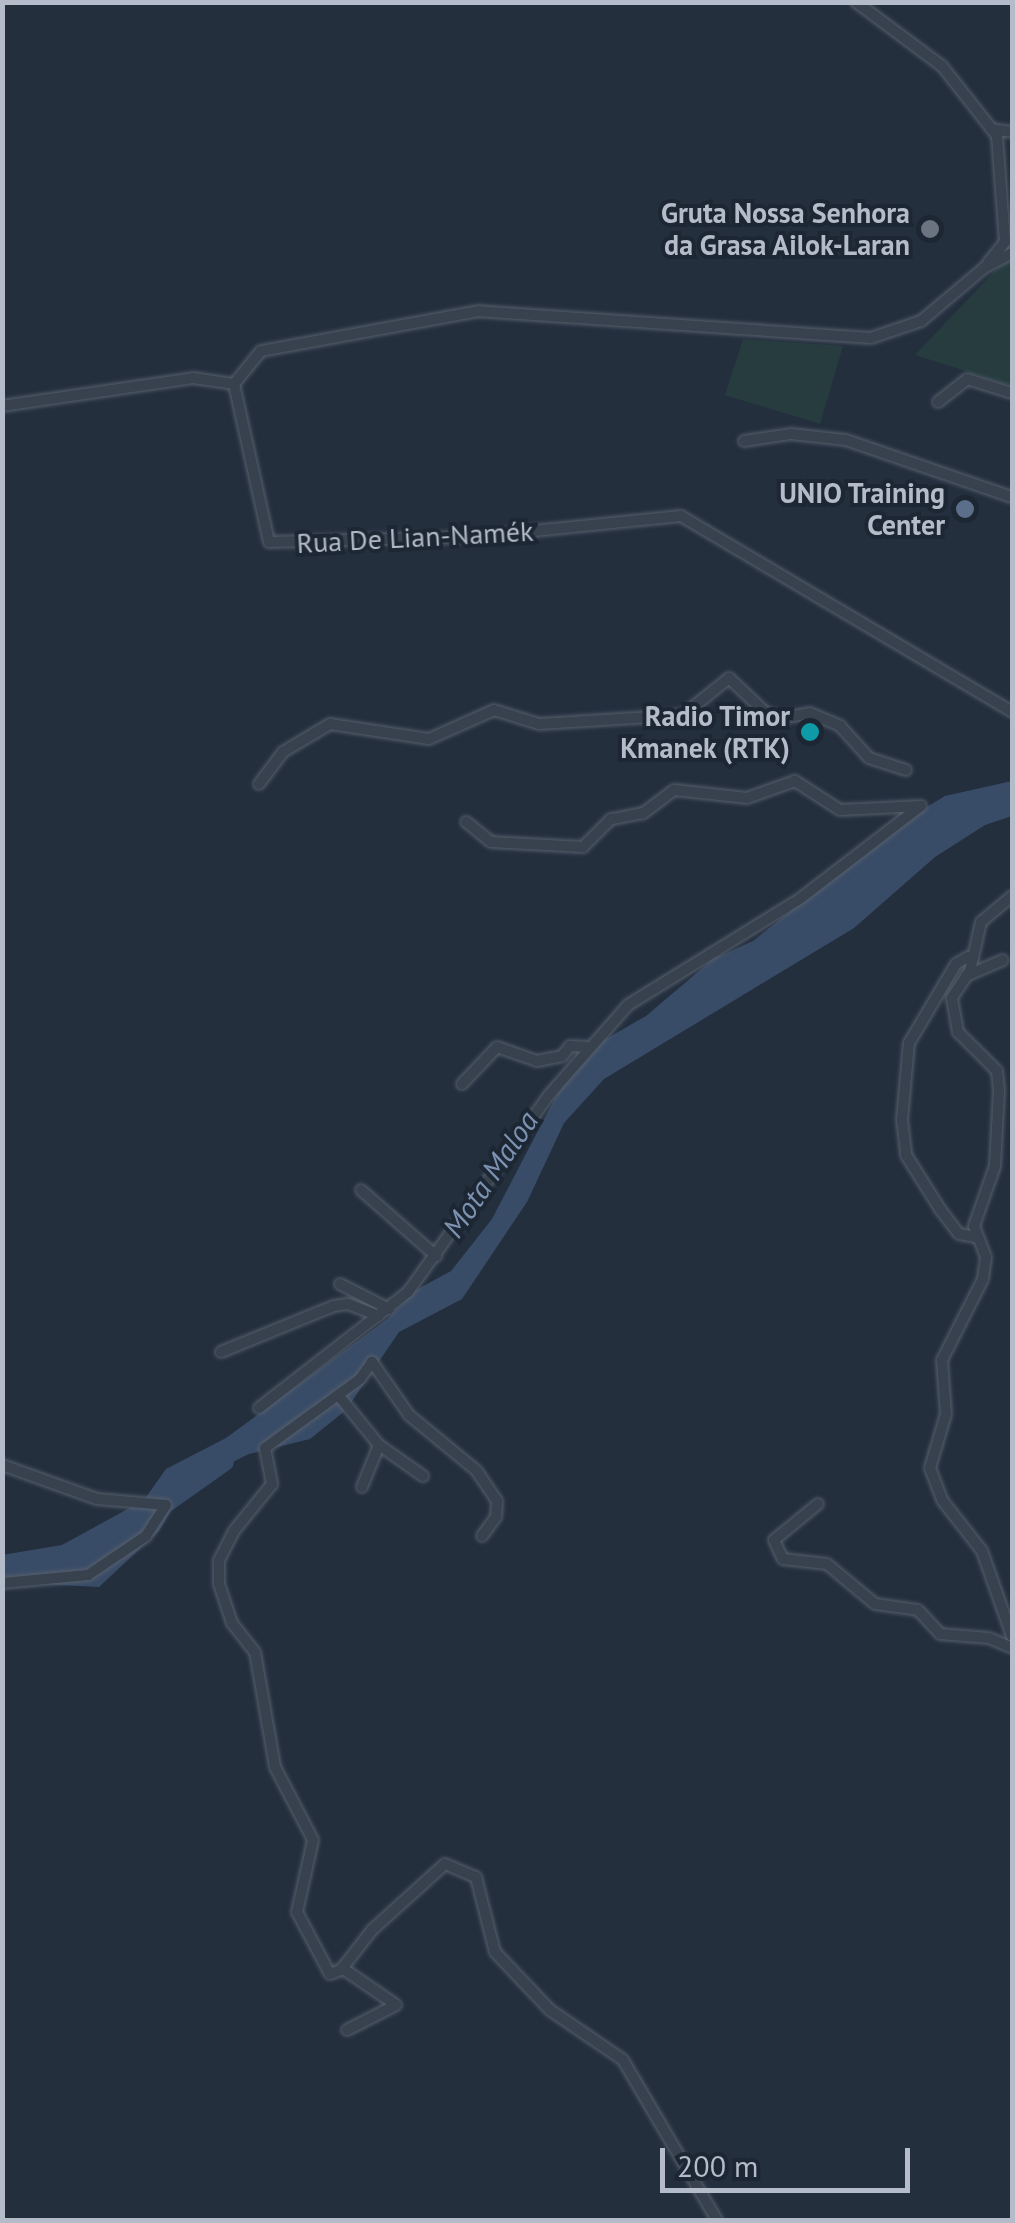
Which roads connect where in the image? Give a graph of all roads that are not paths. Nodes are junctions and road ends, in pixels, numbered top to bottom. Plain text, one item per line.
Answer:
1 (856, 2) edge
2 (990, 128) junction
3 (1012, 132) edge
4 (1008, 193) edge
5 (1012, 253) edge
6 (984, 268) junction
7 (234, 384) junction
8 (1012, 393) edge
9 (938, 402) dead end
10 (2, 406) edge
11 (744, 441) dead end
12 (1012, 497) edge
13 (1012, 712) edge
14 (906, 770) dead end
15 (259, 784) dead end
16 (466, 822) dead end
17 (1012, 896) edge
18 (968, 957) junction
19 (1003, 960) dead end
20 (965, 976) junction
21 (588, 1047) junction
22 (462, 1084) dead end
23 (361, 1190) dead end
24 (976, 1237) junction
25 (436, 1256) junction
26 (340, 1284) dead end
27 (384, 1313) junction
28 (221, 1352) dead end
29 (340, 1396) junction
30 (260, 1408) dead end
31 (379, 1445) junction
32 (2, 1465) edge
33 (423, 1476) dead end
34 (362, 1487) dead end
35 (818, 1504) dead end
36 (482, 1536) dead end
37 (2, 1583) edge
38 (1012, 1636) edge
39 (1012, 1648) edge
40 (342, 1968) junction
41 (347, 2030) dead end
42 (717, 2220) edge

1 - 2 street
2 - 3 street
2 - 4 street
4 - 6 street
5 - 6 street
6 - 7 street
7 - 10 street
7 - 13 street, Rua De Lian-Namék
8 - 9 street
11 - 12 street
14 - 15 street
16 - 21 street
17 - 18 street
18 - 20 street
18 - 24 street
19 - 20 street
20 - 24 street
21 - 22 street
21 - 25 street
23 - 25 street
24 - 38 street
25 - 27 street
26 - 27 street
27 - 28 street
27 - 30 street
29 - 31 street
29 - 36 street
29 - 40 street
31 - 33 street
31 - 34 street
32 - 37 street
35 - 39 street
40 - 41 street
40 - 42 street

